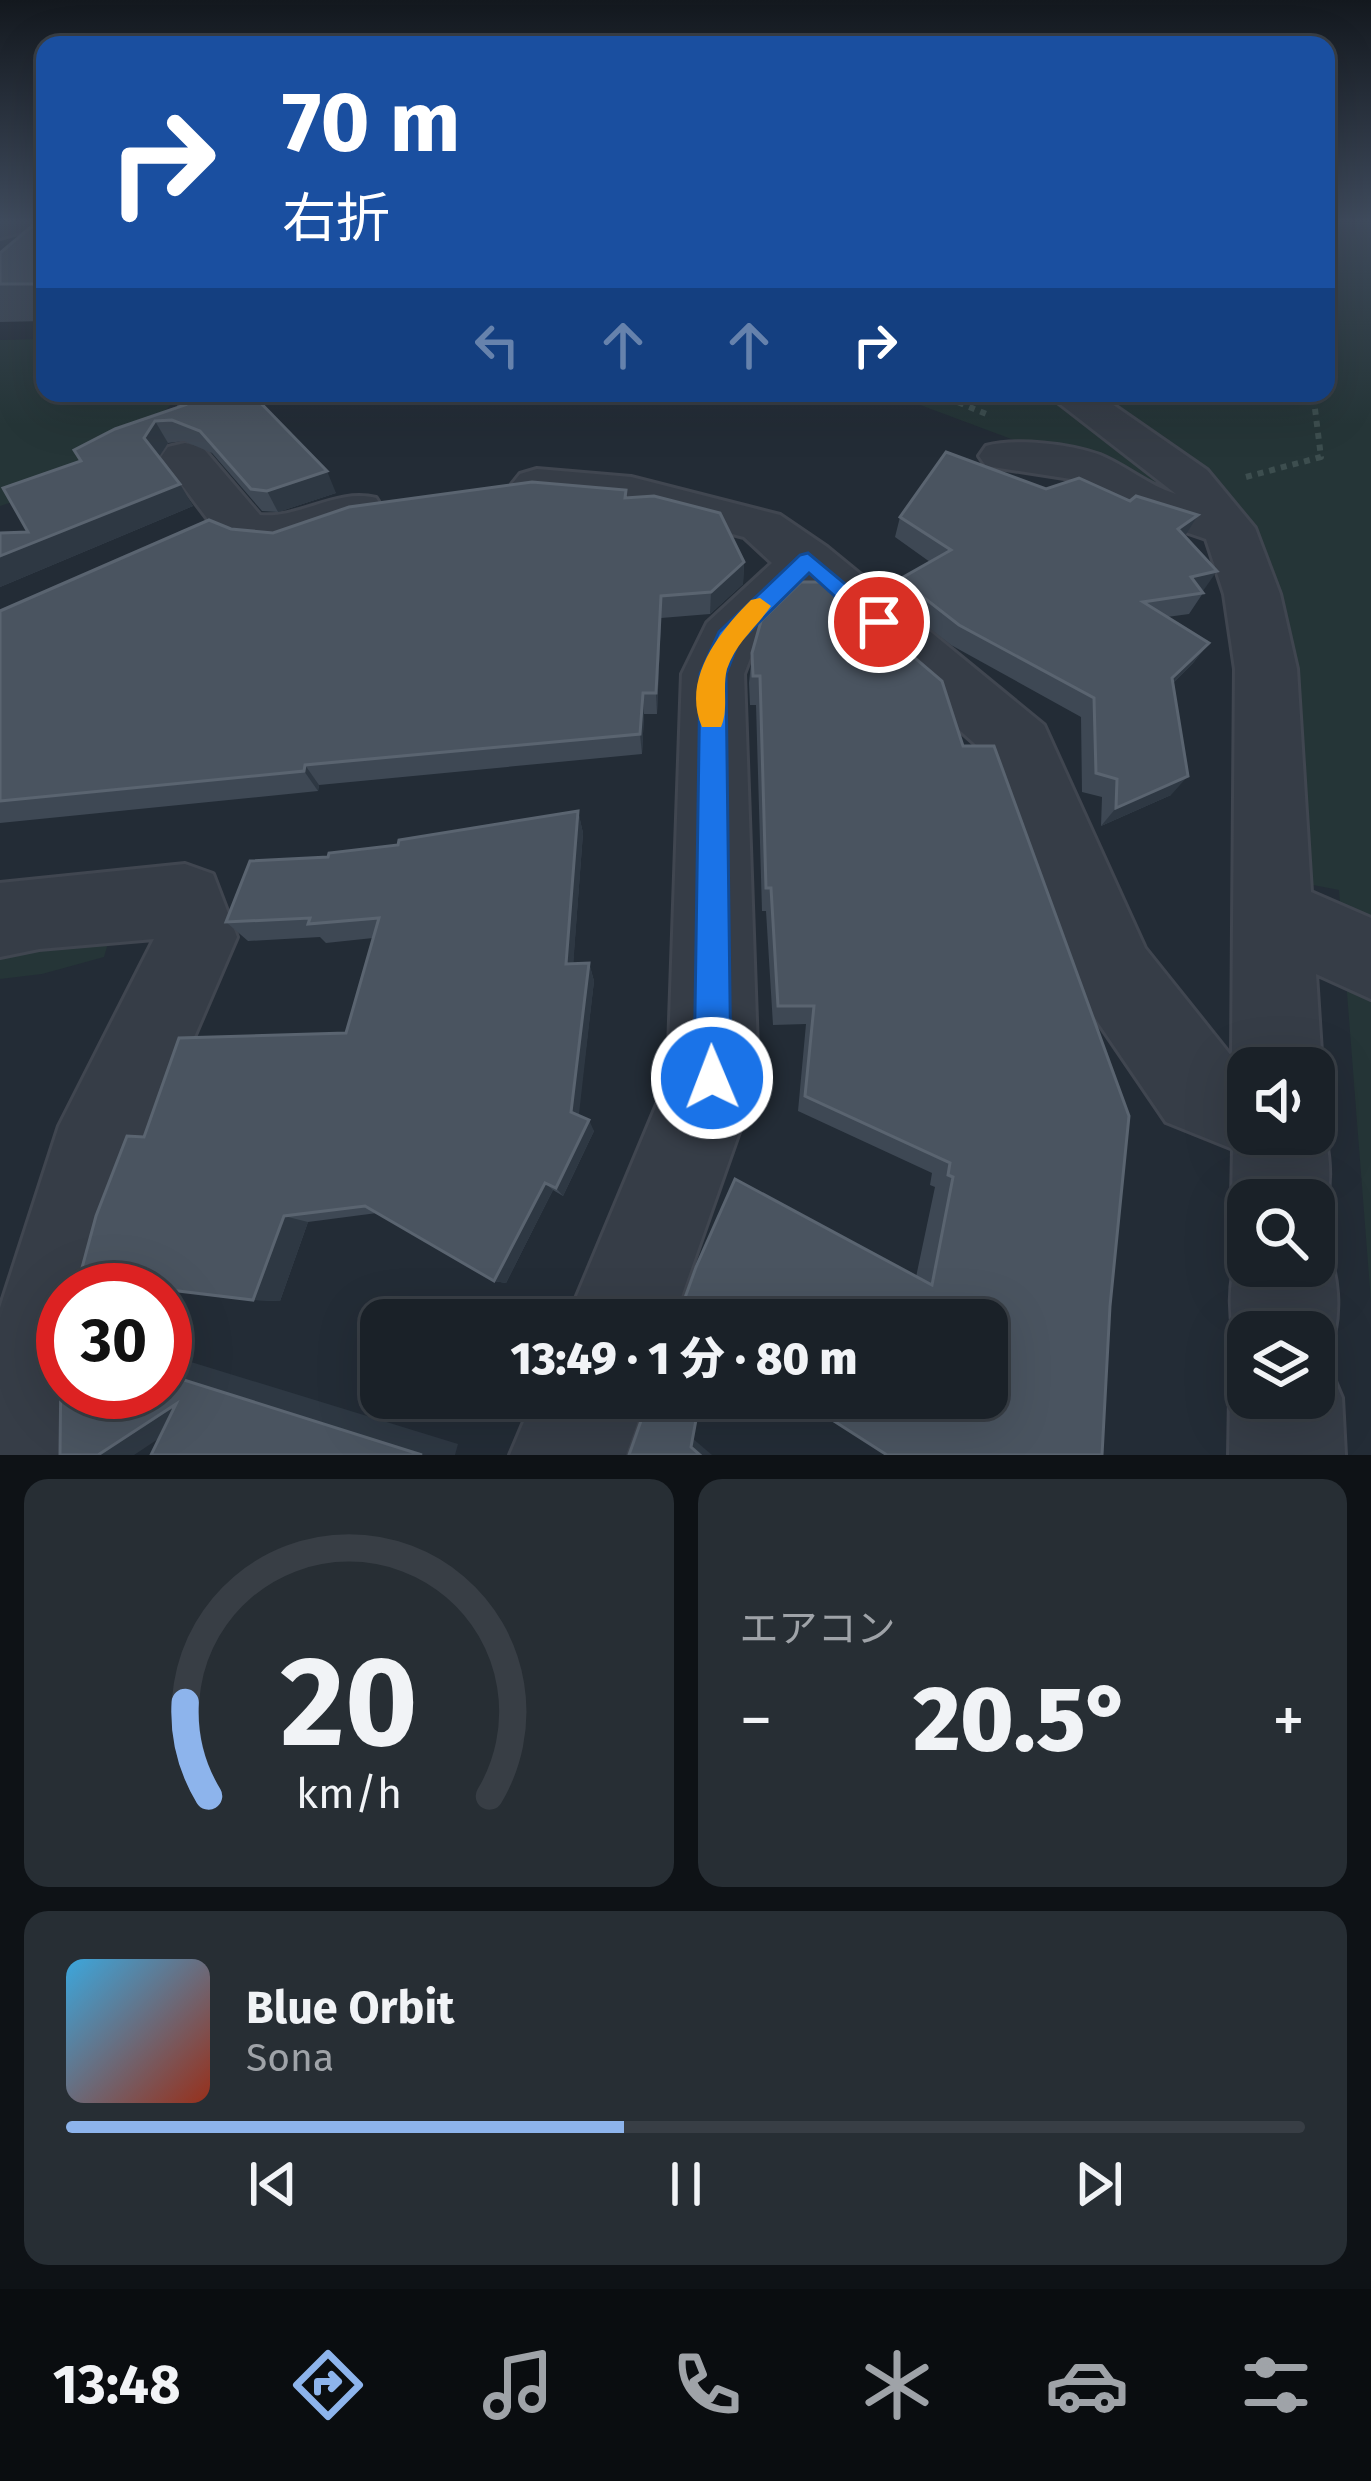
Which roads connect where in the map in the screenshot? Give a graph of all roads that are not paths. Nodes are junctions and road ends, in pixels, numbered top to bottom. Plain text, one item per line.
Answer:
1 (1080, 402) edge
2 (1003, 456) dead end
3 (185, 457) dead end
4 (488, 491) edge
5 (418, 500) edge
6 (1210, 504) junction
7 (808, 560) junction
8 (1270, 912) junction
9 (0, 920) edge
10 (1371, 958) edge
11 (1276, 1047) edge
12 (1227, 1101) edge
13 (628, 1299) edge
14 (582, 1419) edge
15 (1286, 1419) edge
16 (25, 1455) edge
17 (568, 1455) edge
18 (1287, 1455) edge

1 - 6 street
2 - 6 street
3 - 5 street
4 - 7 street
6 - 8 street
7 - 12 street
7 - 13 street
8 - 10 street
8 - 11 street
9 - 16 street
14 - 17 street
15 - 18 street

